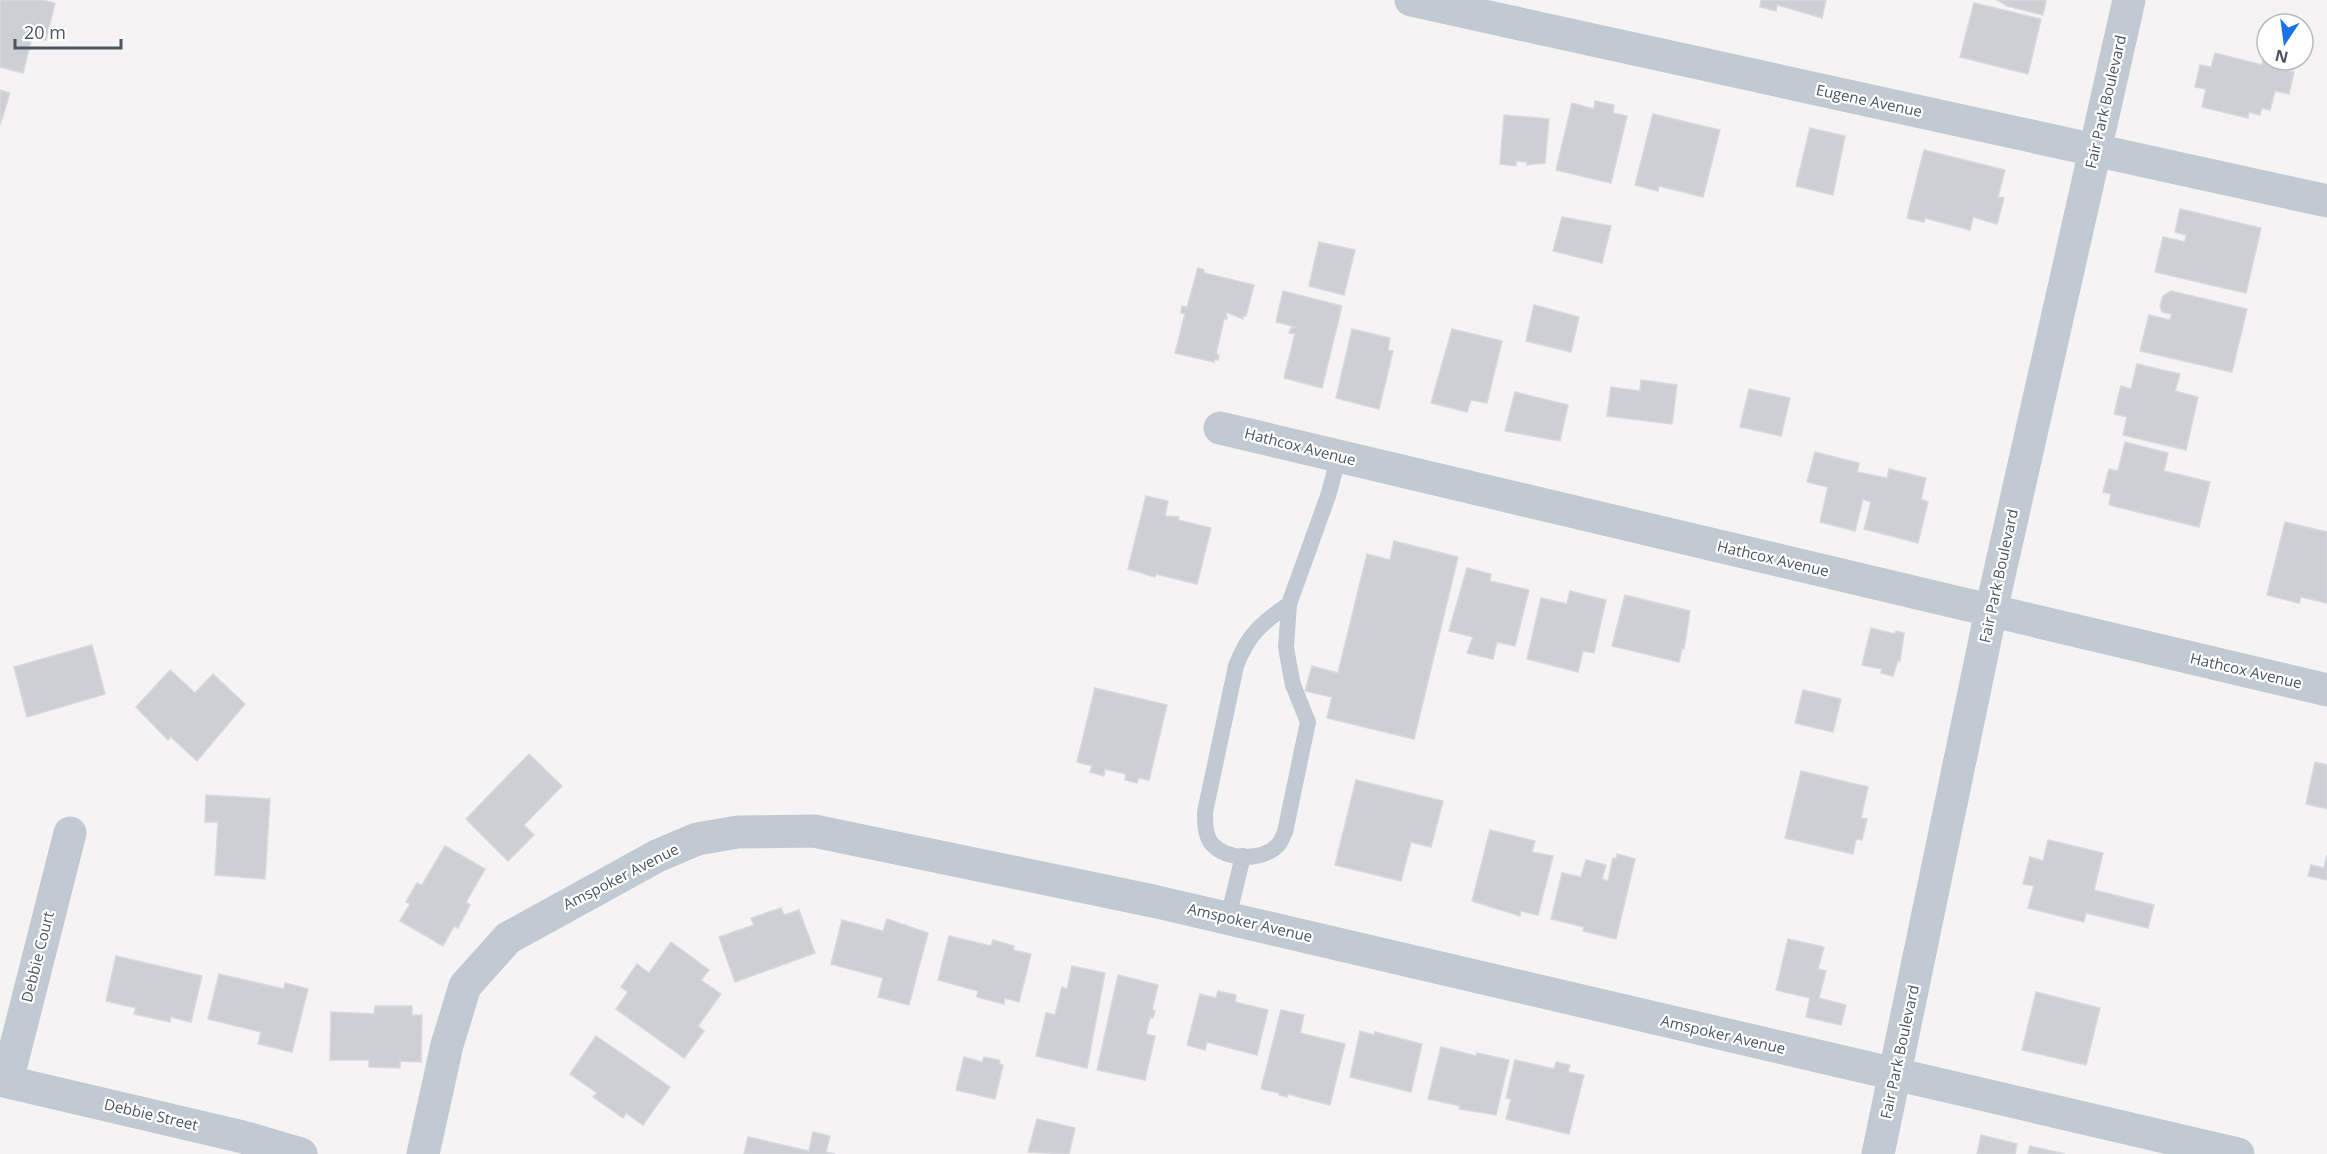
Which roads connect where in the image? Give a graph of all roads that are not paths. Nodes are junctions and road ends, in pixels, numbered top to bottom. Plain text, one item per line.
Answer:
1 (1411, 0) edge
2 (2129, 0) edge
3 (2095, 150) junction
4 (2327, 201) edge
5 (1220, 428) dead end
6 (1339, 456) junction
7 (1289, 604) junction
8 (1991, 611) junction
9 (2327, 690) edge
10 (70, 833) dead end
11 (1243, 856) junction
12 (1228, 918) junction
13 (1895, 1076) junction
14 (3, 1081) edge
15 (301, 1154) edge
16 (423, 1154) edge
17 (1878, 1154) edge
18 (2238, 1154) edge

1 - 3 street, Eugene Avenue
2 - 3 street, Fair Park Boulevard
3 - 4 street, Eugene Avenue
3 - 8 street, Fair Park Boulevard
5 - 6 street, Hathcox Avenue
6 - 7 lane
6 - 8 street, Hathcox Avenue
7 - 11 lane
7 - 11 lane
8 - 9 street, Hathcox Avenue
8 - 13 street, Fair Park Boulevard
10 - 14 street, Debbie Court
11 - 12 lane
12 - 13 street, Amspoker Avenue
12 - 16 street, Amspoker Avenue
13 - 17 street, Fair Park Boulevard
13 - 18 street, Amspoker Avenue
14 - 15 street, Debbie Street

